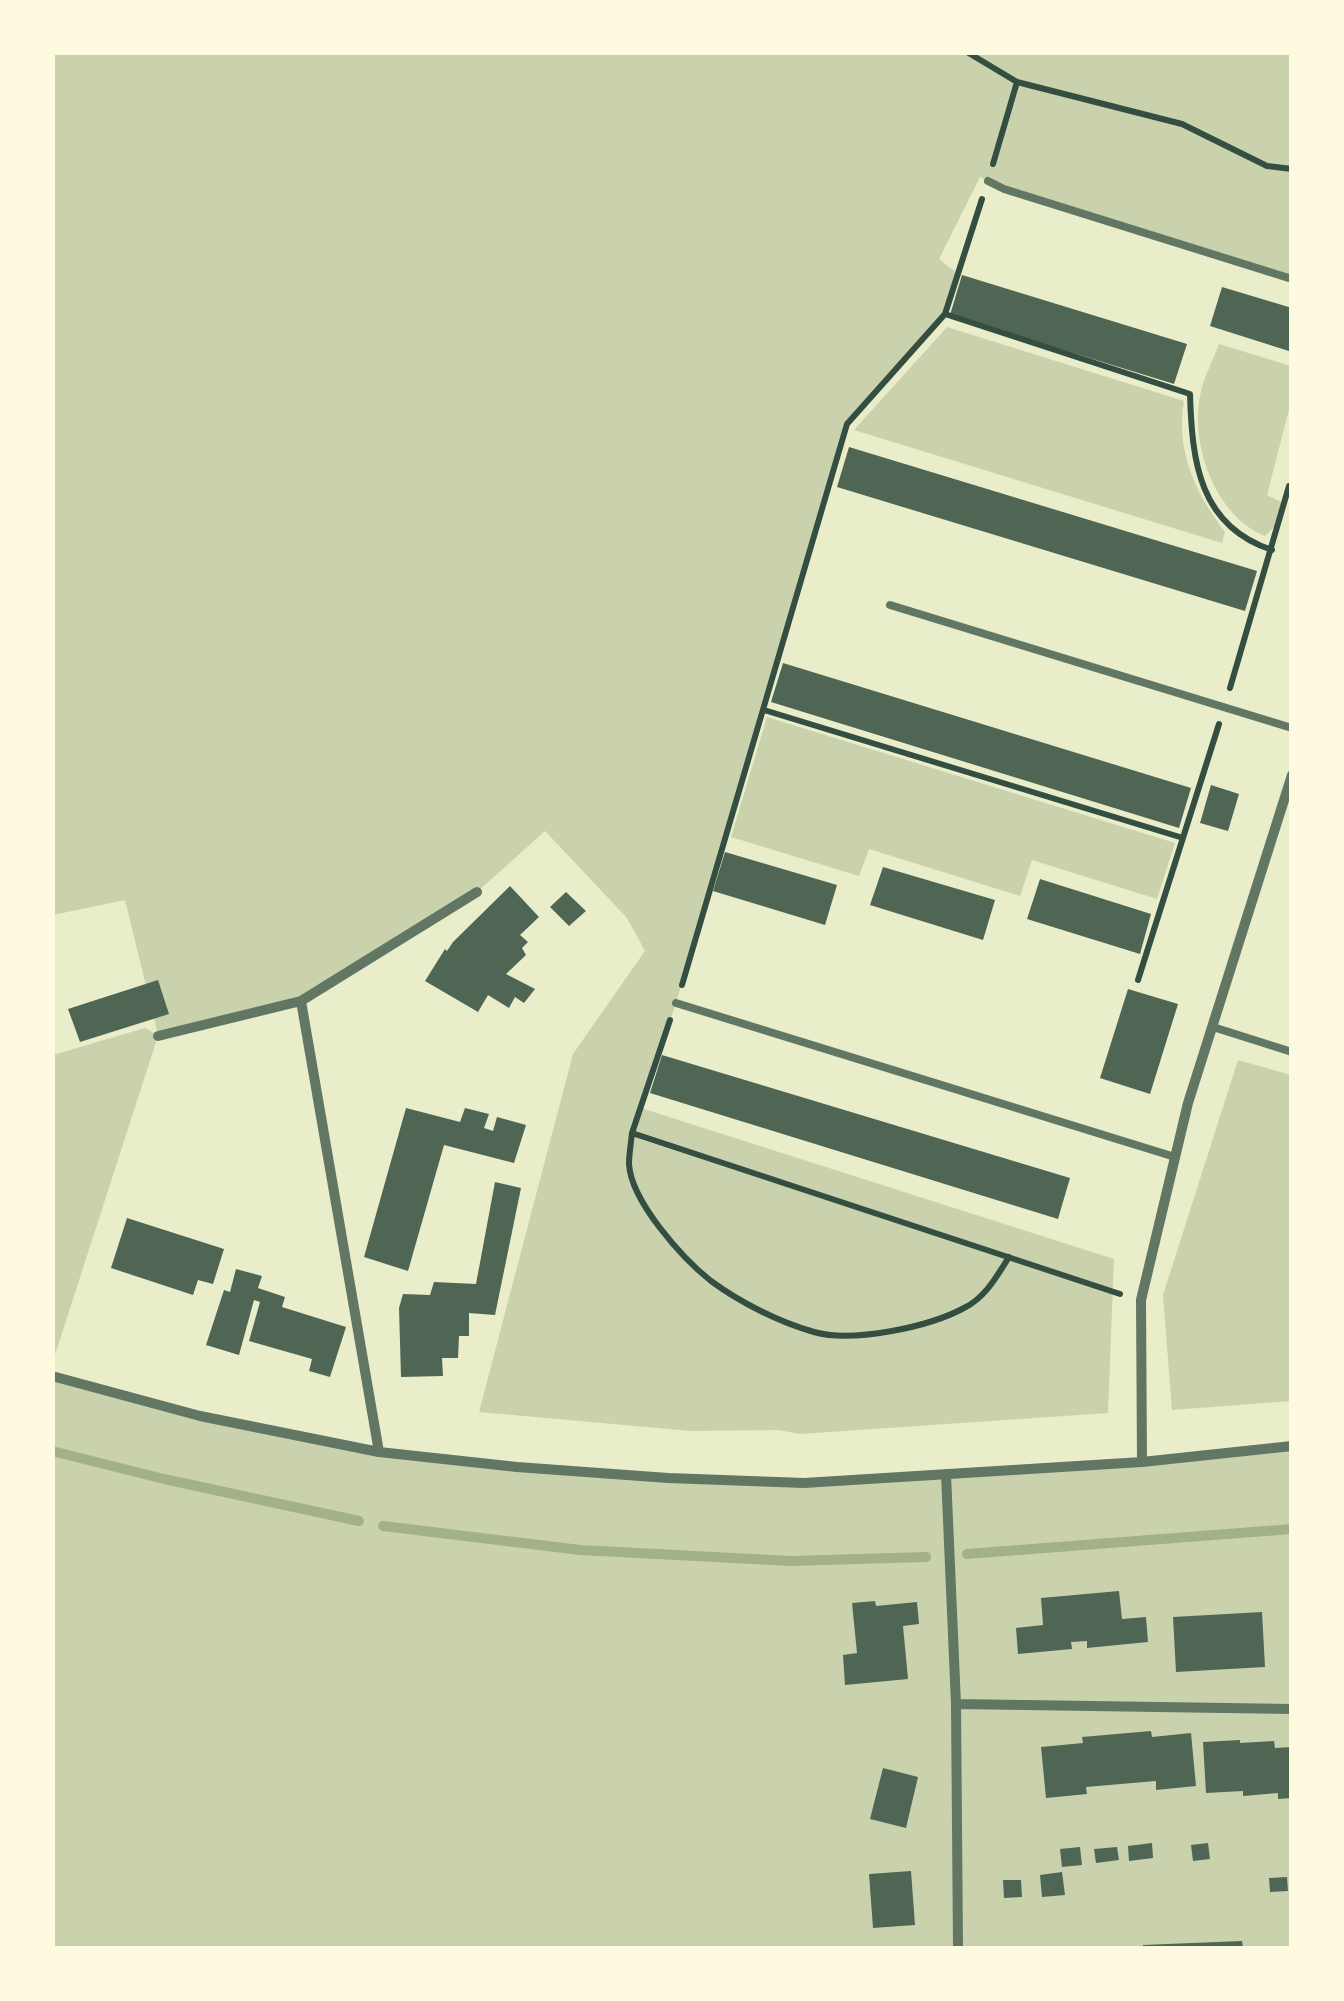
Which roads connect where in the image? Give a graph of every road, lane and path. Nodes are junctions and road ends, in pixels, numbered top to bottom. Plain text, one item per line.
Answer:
1 (967, 52) edge
2 (1017, 82) junction
3 (1292, 168) edge
4 (988, 181) junction
5 (1292, 278) edge
6 (945, 314) junction
7 (1289, 486) edge
8 (1272, 550) junction
9 (890, 604) dead end
10 (1225, 706) junction
11 (764, 710) junction
12 (1292, 728) edge
13 (1292, 775) edge
14 (1183, 838) junction
15 (477, 892) dead end
16 (1138, 980) dead end
17 (301, 1002) junction
18 (676, 1003) junction
19 (1212, 1027) junction
20 (158, 1036) dead end
21 (1292, 1052) edge
22 (632, 1133) junction
23 (1175, 1157) junction
24 (1009, 1257) junction
25 (1140, 1300) junction
26 (52, 1376) edge
27 (1292, 1446) edge
28 (379, 1452) junction
29 (1142, 1462) junction
30 (946, 1474) junction
31 (956, 1704) junction
32 (1292, 1710) edge
33 (958, 1948) edge

1 - 2 path
2 - 3 path
2 - 4 path
4 - 5 lane
4 - 6 path
6 - 8 path
6 - 11 path
7 - 8 path
8 - 10 path
9 - 10 lane
10 - 12 lane
10 - 14 path
11 - 14 path
11 - 18 path
13 - 19 street
14 - 16 path
15 - 17 street
17 - 20 street
17 - 28 street
18 - 22 path
18 - 23 lane
19 - 21 lane
19 - 23 street
22 - 24 path
22 - 24 path
23 - 25 street
24 - 25 path
25 - 29 street
26 - 28 street
27 - 29 street
28 - 30 street
29 - 30 street
30 - 31 street
31 - 32 street
31 - 33 street

